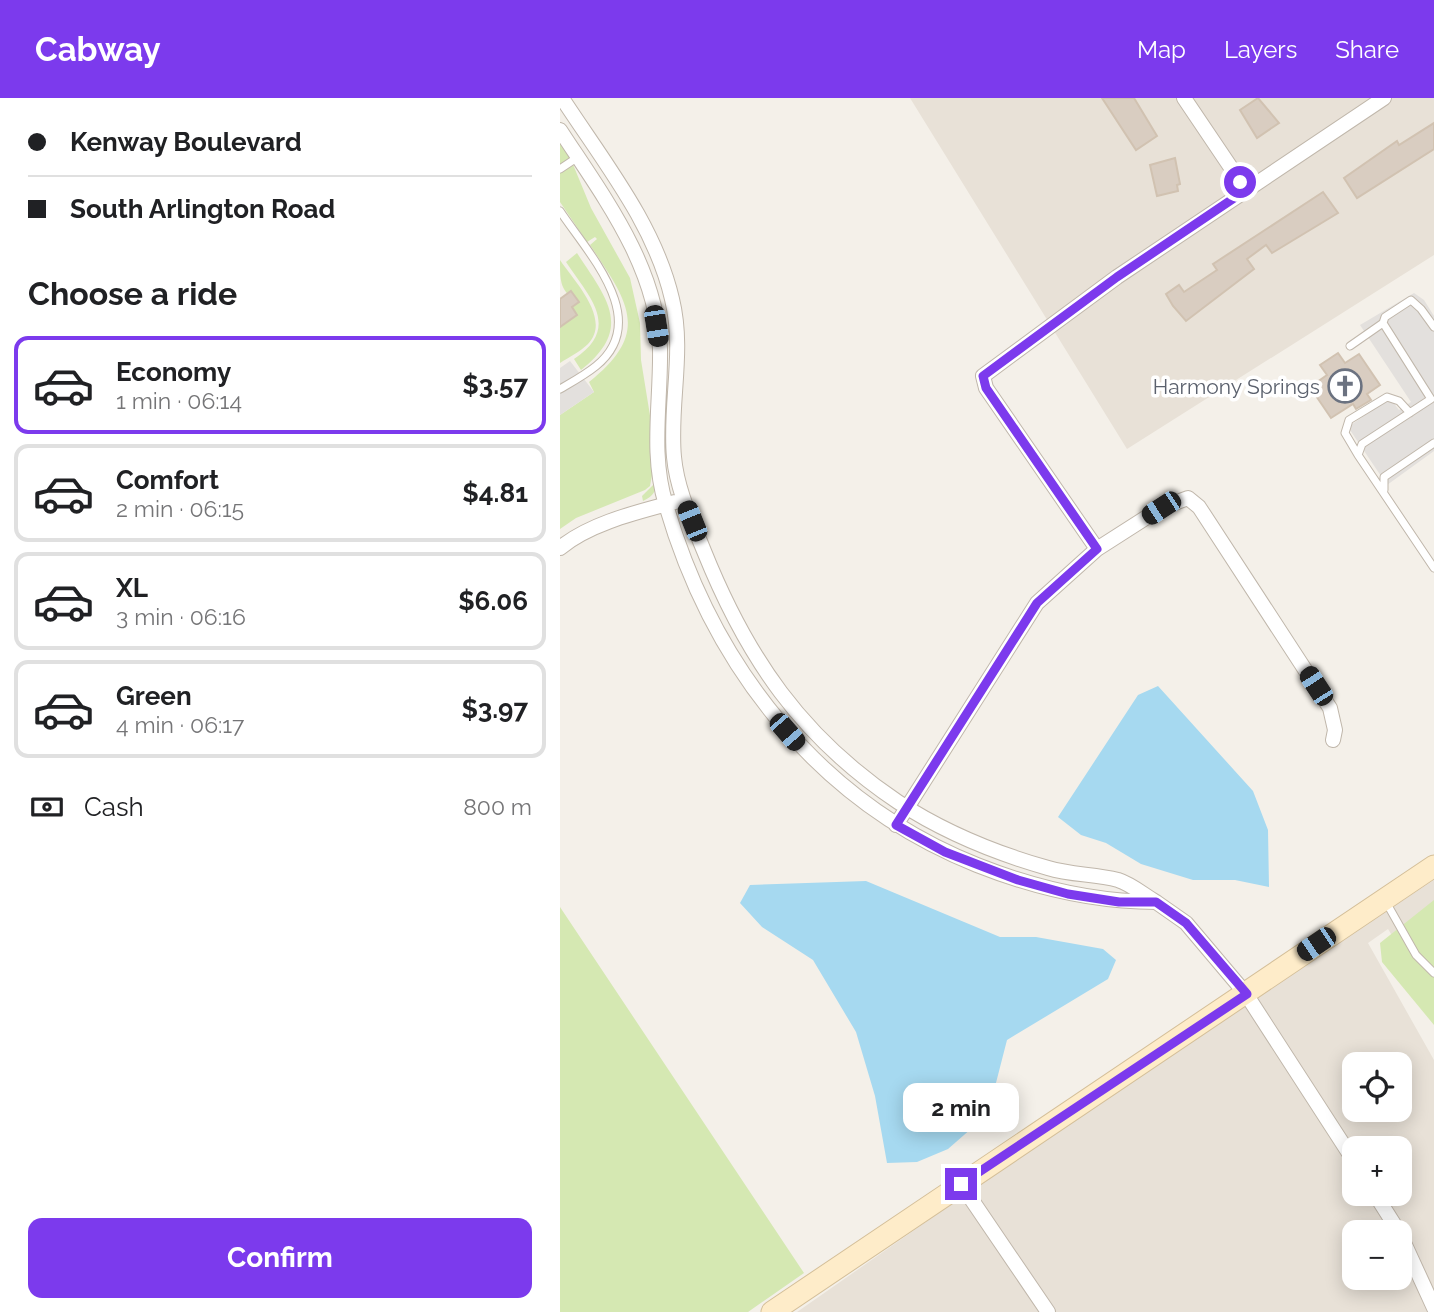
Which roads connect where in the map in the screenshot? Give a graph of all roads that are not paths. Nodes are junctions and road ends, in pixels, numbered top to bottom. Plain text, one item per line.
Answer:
1 (562, 98) edge
2 (1184, 98) edge
3 (1384, 98) edge
4 (560, 130) edge
5 (578, 157) junction
6 (560, 169) edge
7 (1246, 190) junction
8 (560, 211) edge
9 (1383, 323) junction
10 (1434, 327) edge
11 (1350, 345) dead end
12 (560, 389) edge
13 (1432, 401) edge
14 (1410, 413) junction
15 (1434, 443) edge
16 (1358, 455) junction
17 (1385, 494) junction
18 (683, 500) junction
19 (665, 504) junction
20 (560, 548) edge
21 (1097, 549) junction
22 (1434, 568) edge
23 (1333, 740) dead end
24 (906, 807) junction
25 (896, 825) junction
26 (1434, 866) edge
27 (1385, 899) junction
28 (1156, 902) junction
29 (1434, 973) edge
30 (1247, 994) junction
31 (1342, 1142) edge
32 (961, 1184) junction
33 (1412, 1261) edge
34 (1434, 1308) edge
35 (772, 1312) edge
36 (1048, 1312) edge

1 - 18 street
2 - 7 street
3 - 7 street
4 - 5 street
5 - 6 lane
5 - 19 street
7 - 21 street
8 - 12 lane
9 - 10 lane
9 - 11 lane
9 - 13 lane
13 - 14 lane
14 - 16 lane
14 - 16 lane
15 - 17 lane
16 - 17 lane
17 - 22 lane
18 - 19 street
18 - 24 street
19 - 20 street
19 - 25 street
21 - 23 street
21 - 24 street
24 - 25 street
24 - 28 street
25 - 28 street
26 - 27 main road
27 - 29 lane
27 - 30 main road
28 - 30 street
30 - 31 street
30 - 32 main road
32 - 35 main road
32 - 36 street
33 - 34 street

